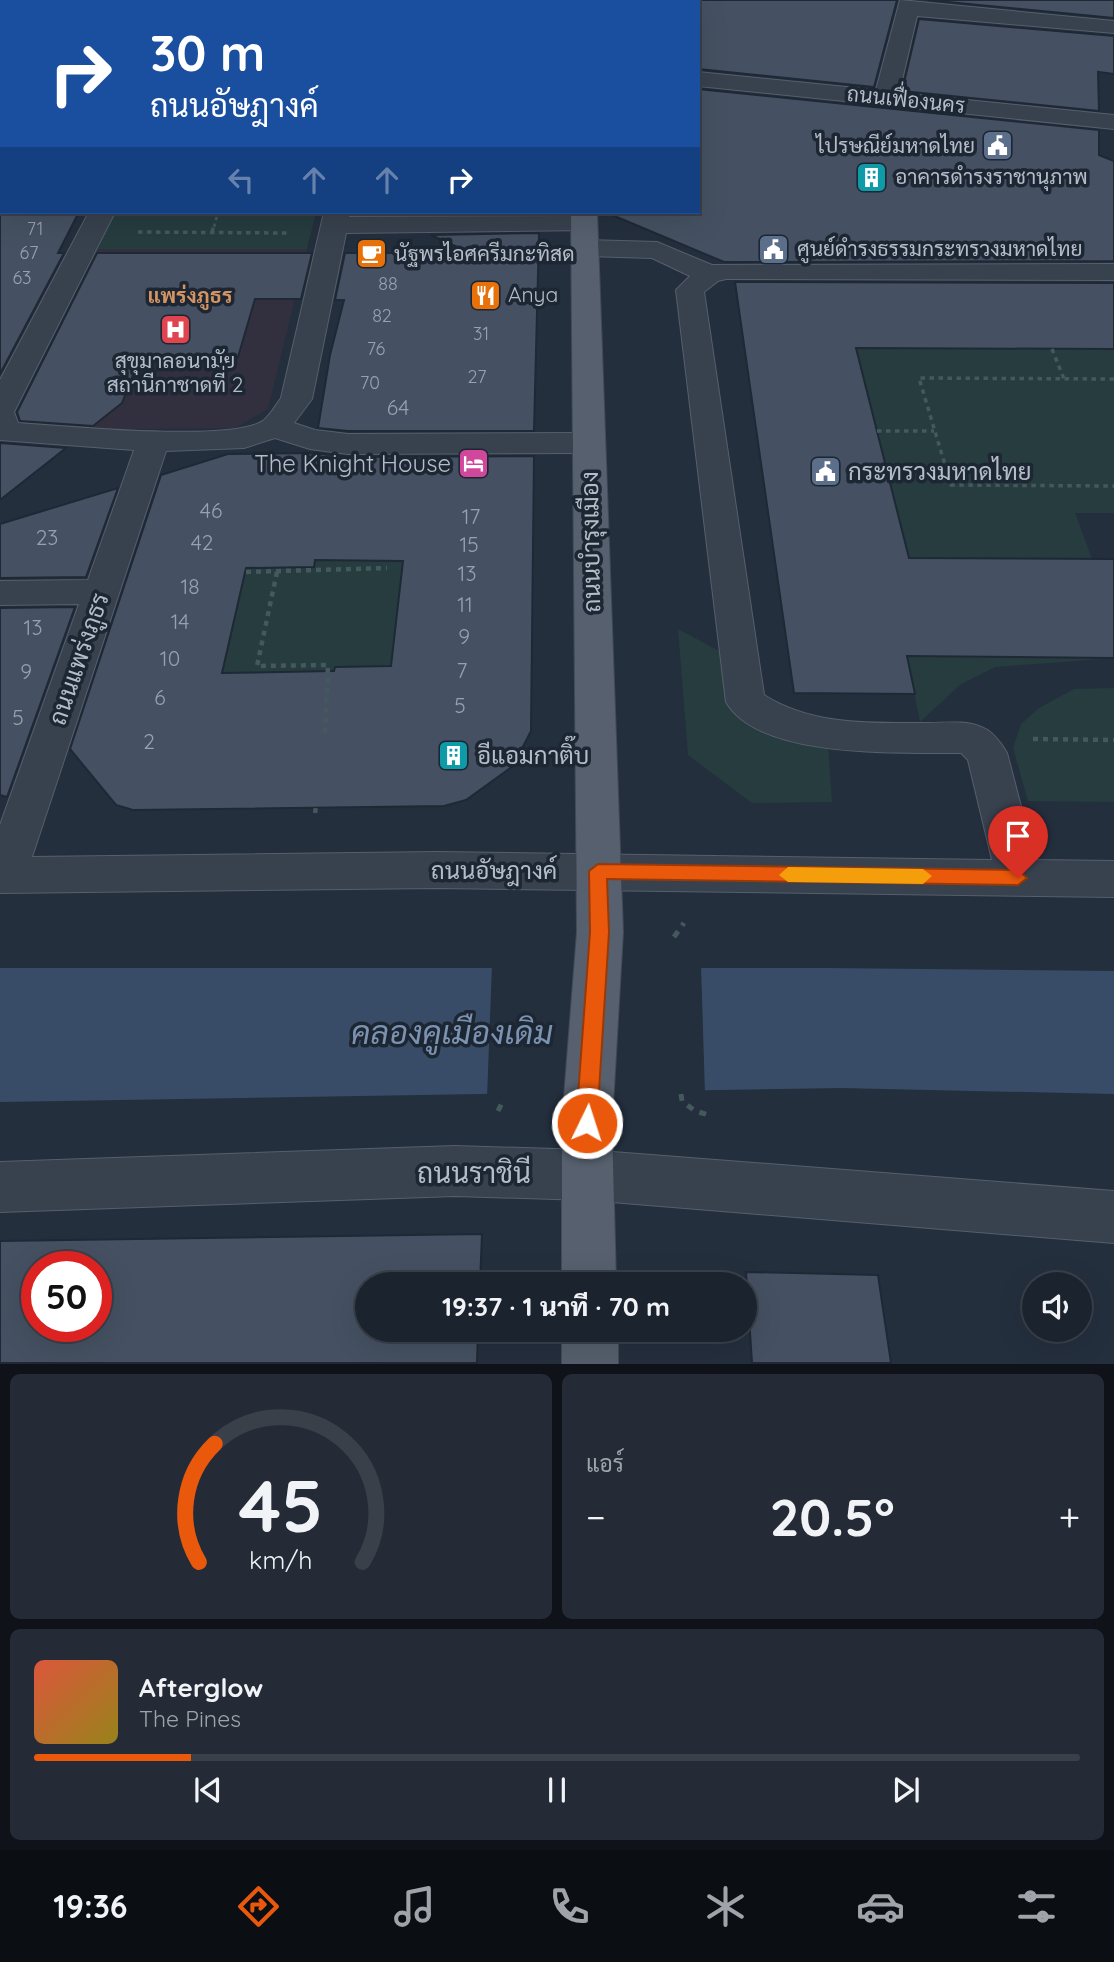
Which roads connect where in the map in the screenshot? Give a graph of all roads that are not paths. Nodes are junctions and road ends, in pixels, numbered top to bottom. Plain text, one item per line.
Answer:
1 (909, 4) edge
2 (1114, 27) edge
3 (700, 79) edge
4 (886, 98) junction
5 (1114, 122) edge
6 (101, 214) edge
7 (336, 219) edge
8 (585, 228) edge
9 (1114, 272) edge
10 (709, 274) junction
11 (0, 410) edge
12 (0, 415) edge
13 (275, 427) junction
14 (153, 442) junction
15 (589, 443) junction
16 (101, 592) junction
17 (0, 593) edge
18 (598, 871) junction
19 (2, 875) edge
20 (1018, 878) junction
21 (1114, 879) edge
22 (587, 1175) junction
23 (0, 1187) edge
24 (1114, 1217) edge
25 (589, 1272) edge
26 (590, 1342) edge
27 (590, 1363) edge

1 - 2 street
1 - 4 street
3 - 4 street, ถนนเฟื่องนคร
4 - 5 street, ถนนเฟื่องนคร
6 - 11 street
7 - 8 street
7 - 13 street
8 - 10 street
8 - 15 main road, ถนนบำรุงเมือง
9 - 10 street
10 - 20 street
12 - 14 street
13 - 14 street
13 - 15 street
14 - 16 street, ถนนแพร่งภูธร
15 - 18 main road, ถนนบำรุงเมือง
16 - 17 street
16 - 19 street, ถนนแพร่งภูธร
18 - 19 street, ถนนอัษฎางค์
18 - 20 street, ถนนอัษฎางค์
18 - 22 main road, ถนนบำรุงเมือง
20 - 21 street, ถนนอัษฎางค์
22 - 23 street, ถนนราชินี
22 - 24 street, ถนนราชินี
22 - 25 main road, ถนนบำรุงเมือง
26 - 27 main road

